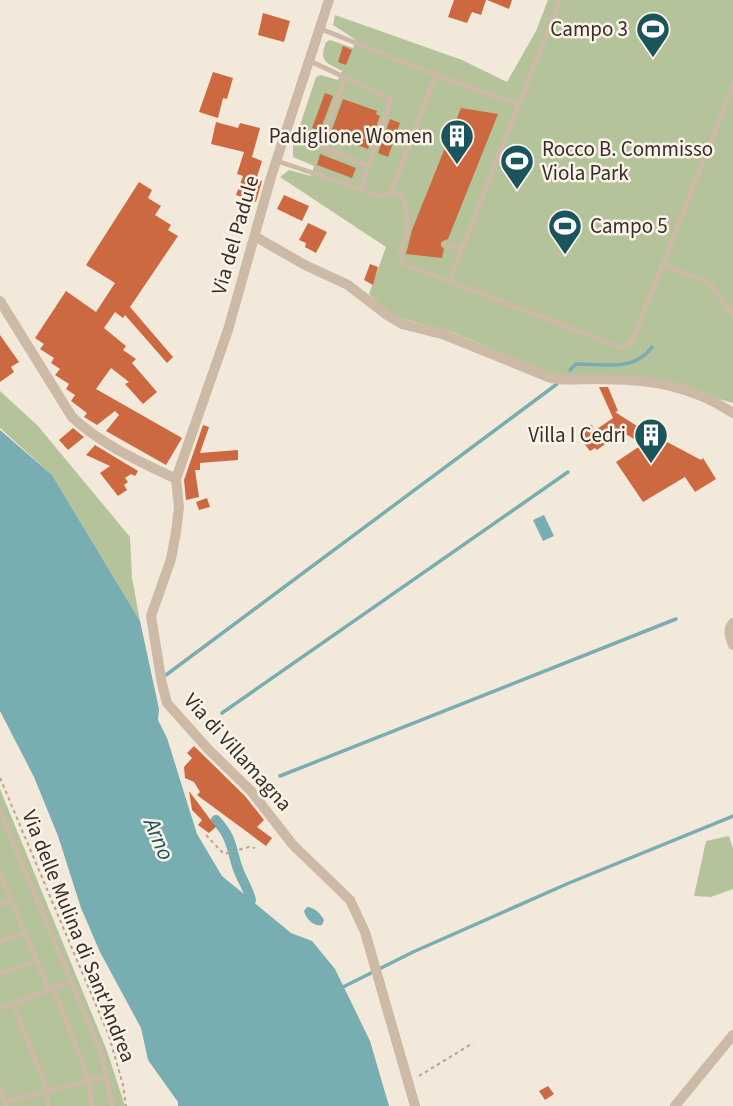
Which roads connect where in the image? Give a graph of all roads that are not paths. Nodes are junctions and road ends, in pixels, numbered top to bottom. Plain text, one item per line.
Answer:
1 (329, 0) edge
2 (560, 0) edge
3 (319, 29) junction
4 (309, 61) junction
5 (436, 75) junction
6 (345, 78) junction
7 (733, 86) edge
8 (519, 105) junction
9 (276, 161) junction
10 (368, 165) junction
11 (364, 190) junction
12 (391, 192) junction
13 (256, 237) junction
14 (446, 244) dead end
15 (462, 249) junction
16 (663, 265) junction
17 (449, 282) junction
18 (0, 301) edge
19 (733, 316) edge
20 (733, 413) edge
21 (176, 480) junction
22 (733, 623) edge
23 (733, 645) edge
24 (0, 812) edge
25 (8, 832) junction
26 (0, 835) edge
27 (0, 873) edge
28 (11, 900) junction
29 (0, 905) edge
30 (25, 932) junction
31 (0, 942) edge
32 (37, 960) junction
33 (0, 974) edge
34 (71, 981) junction
35 (51, 989) junction
36 (13, 1003) junction
37 (0, 1008) edge
38 (733, 1035) edge
39 (105, 1077) junction
40 (89, 1079) junction
41 (0, 1087) edge
42 (47, 1090) junction
43 (6, 1104) edge
44 (48, 1106) edge
45 (91, 1106) edge
46 (112, 1106) edge
47 (415, 1106) edge
48 (675, 1106) edge

1 - 3 street, Via del Padule
2 - 8 lane
3 - 4 street, Via del Padule
3 - 5 lane
4 - 6 lane
4 - 9 street, Via del Padule
5 - 8 lane
5 - 12 lane
6 - 10 lane
6 - 10 lane
7 - 16 lane
8 - 15 lane
9 - 11 lane
9 - 13 street, Via del Padule
10 - 11 lane
11 - 12 lane
12 - 17 lane
13 - 20 street
13 - 21 street, Via del Padule
14 - 15 lane
15 - 17 lane
16 - 17 lane
16 - 19 lane
18 - 21 street
21 - 47 street, Via di Villamagna
22 - 23 street
24 - 25 lane
25 - 26 lane
25 - 34 lane
27 - 28 lane
28 - 29 lane
28 - 30 lane
30 - 31 lane
30 - 32 lane
32 - 33 lane
32 - 35 lane
34 - 35 lane
34 - 39 lane
35 - 36 lane
35 - 40 lane
36 - 37 lane
36 - 42 lane
38 - 48 street
39 - 40 lane
39 - 46 lane
40 - 42 lane
40 - 45 lane
41 - 43 lane
42 - 43 lane
42 - 44 lane

